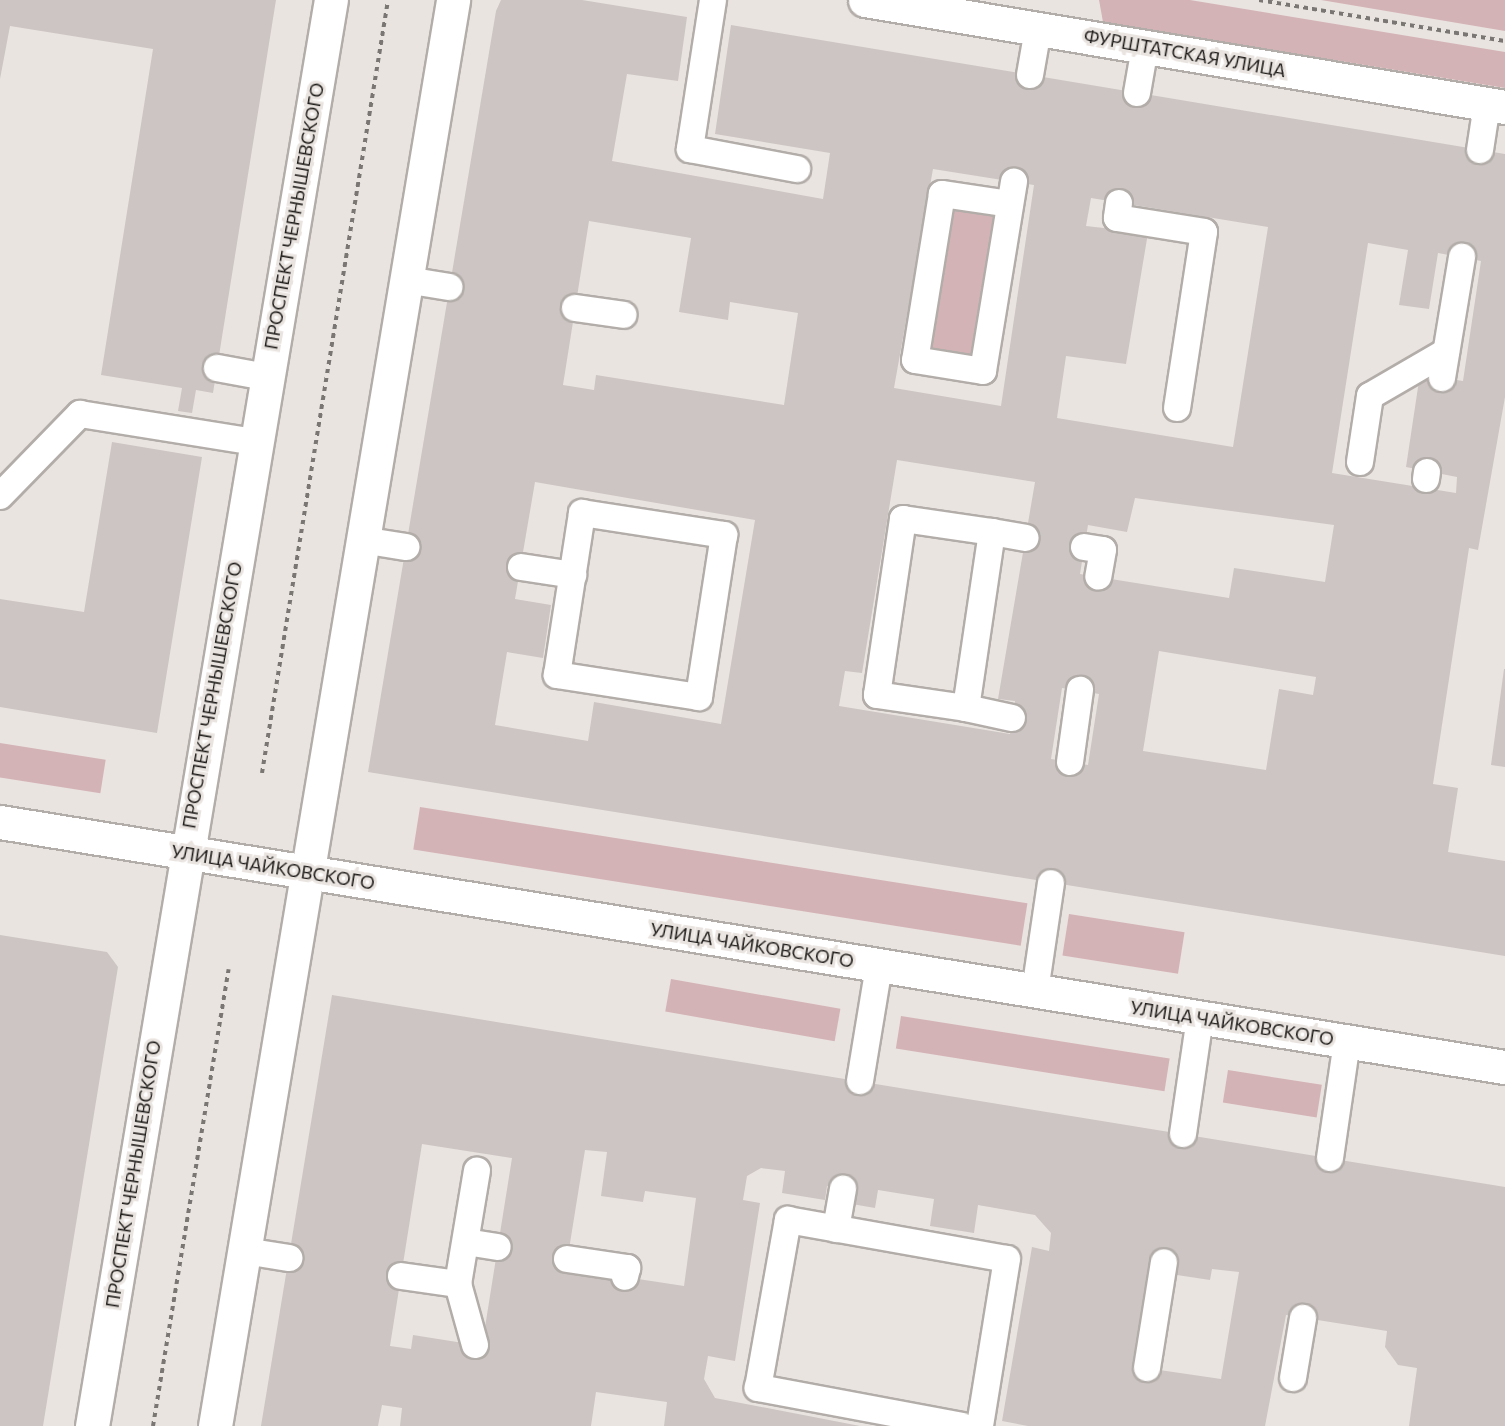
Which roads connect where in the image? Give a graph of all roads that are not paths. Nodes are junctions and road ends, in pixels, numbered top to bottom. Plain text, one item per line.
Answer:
1 (331, 0) edge
2 (453, 0) edge
3 (713, 0) edge
4 (865, 0) edge
5 (1038, 29) junction
6 (1145, 47) junction
7 (1030, 75) dead end
8 (1137, 93) dead end
9 (1496, 105) edge
10 (1480, 150) dead end
11 (797, 169) dead end
12 (1012, 193) joint
13 (1119, 203) dead end
14 (1462, 257) dead end
15 (406, 280) junction
16 (449, 287) dead end
17 (575, 308) dead end
18 (624, 315) dead end
19 (1446, 352) junction
20 (217, 368) dead end
21 (266, 377) junction
22 (1442, 378) dead end
23 (1178, 408) dead end
24 (255, 442) junction
25 (1360, 462) dead end
26 (0, 496) edge
27 (992, 532) junction
28 (1025, 538) dead end
29 (362, 540) junction
30 (406, 547) dead end
31 (1084, 547) dead end
32 (521, 567) dead end
33 (573, 576) junction
34 (1098, 577) dead end
35 (1080, 690) dead end
36 (966, 708) junction
37 (1012, 718) dead end
38 (1070, 762) dead end
39 (0, 822) edge
40 (186, 853) junction
41 (307, 872) junction
42 (1051, 883) dead end
43 (879, 966) junction
44 (1035, 991) junction
45 (1200, 1018) junction
46 (1347, 1042) junction
47 (1505, 1067) edge
48 (860, 1082) dead end
49 (1183, 1134) dead end
50 (1330, 1158) dead end
51 (477, 1171) dead end
52 (843, 1189) dead end
53 (836, 1229) junction
54 (465, 1242) junction
55 (498, 1247) dead end
56 (245, 1251) junction
57 (289, 1258) dead end
58 (567, 1258) dead end
59 (1164, 1262) dead end
60 (401, 1276) dead end
61 (625, 1277) dead end
62 (458, 1284) junction
63 (1303, 1318) dead end
64 (475, 1346) dead end
65 (1147, 1368) dead end
66 (1293, 1378) dead end
67 (92, 1426) edge
68 (215, 1426) edge
69 (962, 1426) edge
70 (980, 1426) edge

1 - 21 street, ПРОСПЕКТ ЧЕРНЫШЕВСКОГО
2 - 15 street
3 - 11 lane
4 - 5 street, ФУРШТАТСКАЯ УЛИЦА
5 - 6 street, ФУРШТАТСКАЯ УЛИЦА
5 - 7 lane
6 - 8 lane
6 - 9 street, ФУРШТАТСКАЯ УЛИЦА
9 - 10 lane
12 - 12 lane
13 - 23 lane
14 - 19 lane
15 - 16 lane
15 - 29 street
17 - 18 lane
19 - 22 lane
19 - 25 lane
20 - 21 lane
21 - 24 street, ПРОСПЕКТ ЧЕРНЫШЕВСКОГО
24 - 26 lane
24 - 40 street, ПРОСПЕКТ ЧЕРНЫШЕВСКОГО
27 - 28 lane
27 - 36 lane
27 - 36 lane
29 - 30 lane
29 - 41 street
31 - 34 lane
32 - 33 lane
33 - 33 lane
35 - 38 lane
36 - 37 lane
39 - 40 street, УЛИЦА ЧАЙКОВСКОГО
40 - 41 street, УЛИЦА ЧАЙКОВСКОГО
40 - 67 street, ПРОСПЕКТ ЧЕРНЫШЕВСКОГО
41 - 43 street, УЛИЦА ЧАЙКОВСКОГО
41 - 56 street
42 - 44 lane
43 - 44 street, УЛИЦА ЧАЙКОВСКОГО
43 - 48 lane
44 - 45 street, УЛИЦА ЧАЙКОВСКОГО
45 - 46 street, УЛИЦА ЧАЙКОВСКОГО
45 - 49 lane
46 - 47 street, УЛИЦА ЧАЙКОВСКОГО
46 - 50 lane
51 - 54 lane
52 - 53 lane
53 - 69 lane
53 - 70 lane
54 - 55 lane
54 - 62 lane
56 - 57 lane
56 - 68 street
58 - 61 lane
59 - 65 lane
60 - 62 lane
62 - 64 lane
63 - 66 lane

